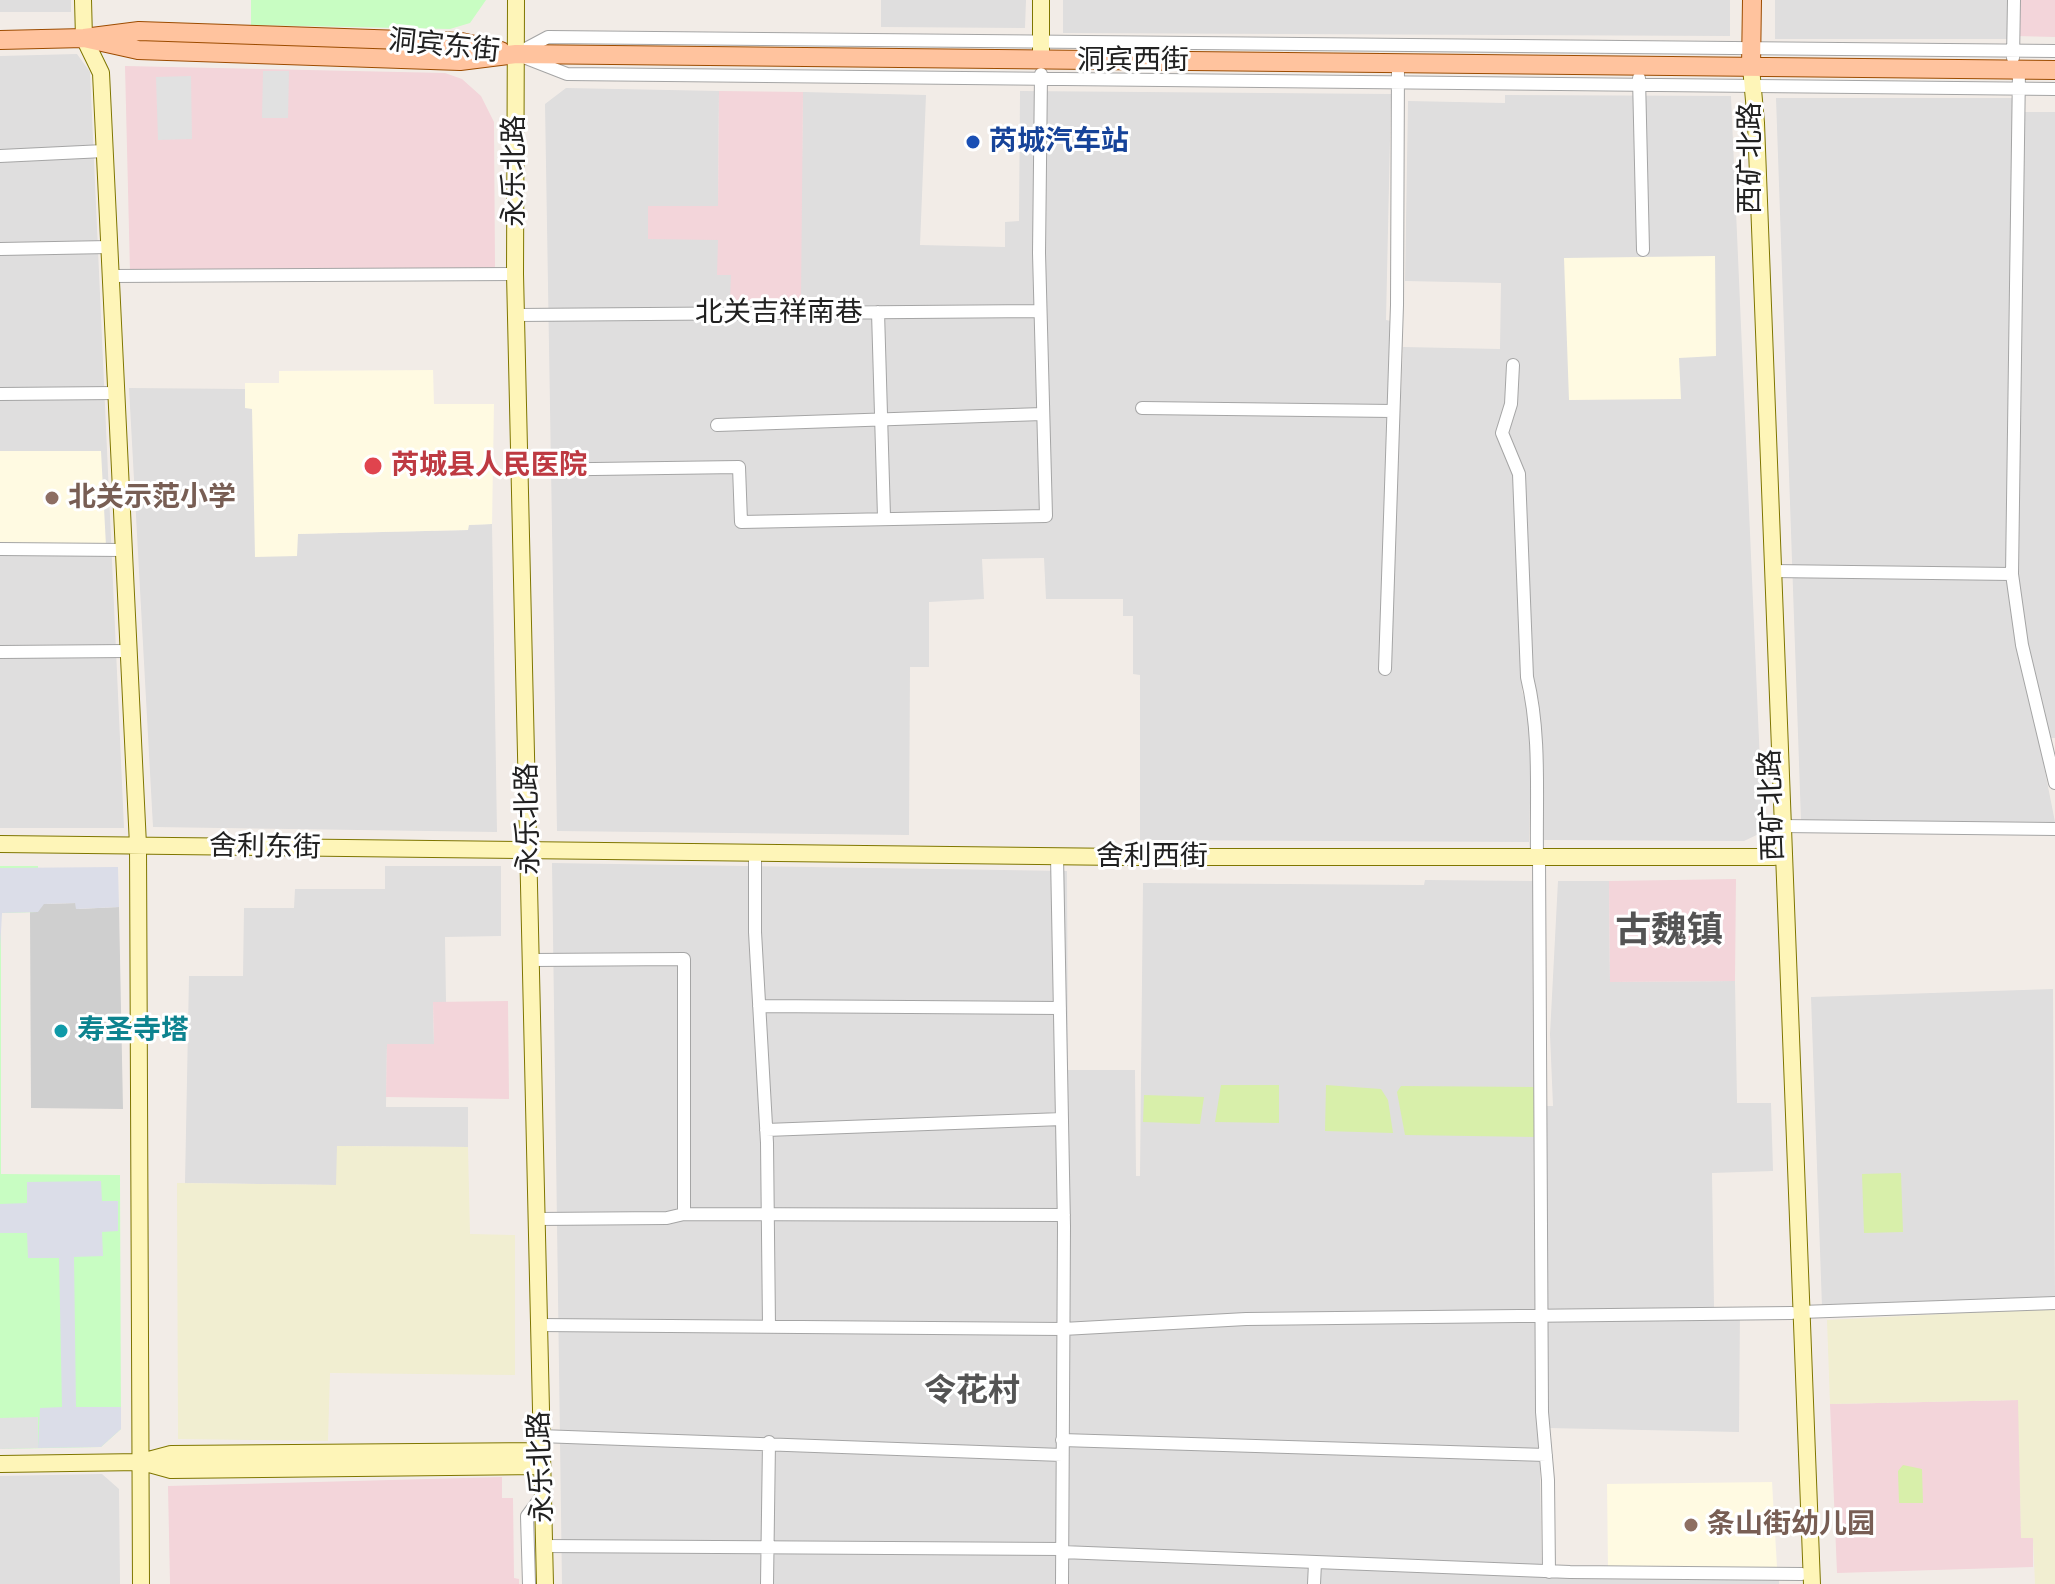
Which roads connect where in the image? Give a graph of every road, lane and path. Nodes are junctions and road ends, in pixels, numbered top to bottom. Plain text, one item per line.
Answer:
1 (83, 0) edge
2 (516, 0) edge
3 (1041, 0) edge
4 (1752, 0) edge
5 (2014, 0) edge
6 (84, 38) junction
7 (0, 40) edge
8 (2055, 51) edge
9 (516, 54) junction
10 (1751, 58) junction
11 (1041, 59) junction
12 (2015, 63) junction
13 (2055, 70) edge
14 (1398, 73) junction
15 (1639, 75) junction
16 (1751, 86) junction
17 (2019, 89) junction
18 (2055, 89) edge
19 (104, 151) junction
20 (0, 156) edge
21 (109, 247) junction
22 (0, 249) edge
23 (1643, 250) dead end
24 (515, 274) junction
25 (110, 276) junction
26 (1040, 311) junction
27 (878, 312) junction
28 (517, 315) junction
29 (1513, 365) dead end
30 (116, 393) junction
31 (0, 394) edge
32 (1142, 408) dead end
33 (1393, 411) junction
34 (1042, 414) junction
35 (881, 419) junction
36 (717, 425) dead end
37 (521, 470) junction
38 (884, 517) junction
39 (0, 549) edge
40 (123, 550) junction
41 (1772, 571) junction
42 (2012, 574) junction
43 (128, 651) junction
44 (0, 652) edge
45 (1385, 669) dead end
46 (2055, 783) edge
47 (1782, 826) junction
48 (2055, 829) edge
49 (0, 844) edge
50 (138, 845) junction
51 (529, 850) junction
52 (755, 852) junction
53 (1057, 856) junction
54 (1538, 857) junction
55 (1774, 857) junction
56 (531, 960) junction
57 (759, 1006) junction
58 (1060, 1008) junction
59 (1062, 1119) junction
60 (766, 1130) junction
61 (684, 1214) junction
62 (767, 1214) junction
63 (1064, 1215) junction
64 (536, 1219) junction
65 (2055, 1303) edge
66 (1797, 1313) junction
67 (1541, 1316) junction
68 (538, 1325) junction
69 (769, 1327) junction
70 (1063, 1329) junction
71 (1062, 1440) junction
72 (769, 1442) junction
73 (540, 1451) junction
74 (1062, 1455) junction
75 (1546, 1455) junction
76 (141, 1462) junction
77 (0, 1464) edge
78 (542, 1496) junction
79 (543, 1546) junction
80 (768, 1548) junction
81 (1062, 1551) junction
82 (1315, 1563) junction
83 (1549, 1572) junction
84 (1805, 1581) edge
85 (141, 1584) edge
86 (529, 1584) edge
87 (545, 1584) edge
88 (767, 1584) edge
89 (1062, 1584) edge
90 (1314, 1584) edge

1 - 6 main road
2 - 9 main road, 永乐北路
3 - 11 main road
4 - 10 main road
5 - 12 street
6 - 7 main road, 洞宾东街
6 - 9 main road, 洞宾东街
6 - 19 main road
8 - 12 street
9 - 11 main road, 洞宾西街
9 - 24 main road, 永乐北路
10 - 11 street
10 - 12 main road, 洞宾西街
10 - 15 main road, 洞宾西街
10 - 16 main road
11 - 14 main road, 洞宾西街
11 - 26 street
12 - 13 main road, 洞宾西街
12 - 17 street
14 - 15 main road, 洞宾西街
14 - 33 street
15 - 16 street
15 - 23 street
16 - 17 street
16 - 41 main road, 西矿北路
16 - 55 main road, 西矿北路
17 - 18 street
17 - 42 street
19 - 20 street
19 - 21 main road
21 - 22 street
21 - 25 main road
24 - 25 street
24 - 28 main road, 永乐北路
25 - 30 main road
26 - 27 street, 北关吉祥南巷
26 - 34 street
27 - 28 street, 北关吉祥南巷
27 - 35 street
28 - 37 main road, 永乐北路
29 - 54 street
30 - 31 street
30 - 40 main road
32 - 33 street
33 - 45 street
34 - 35 street
34 - 38 street
35 - 36 street
35 - 38 street
37 - 38 street
37 - 51 main road, 永乐北路
39 - 40 street
40 - 43 main road
41 - 42 street
41 - 47 main road, 西矿北路
42 - 46 street
43 - 44 street
43 - 50 main road
47 - 48 street
47 - 66 main road, 西矿北路
49 - 50 main road, 舍利东街
50 - 51 main road, 舍利东街
50 - 76 main road
51 - 52 main road, 舍利西街
51 - 56 main road, 永乐北路
52 - 53 main road, 舍利西街
52 - 57 street
53 - 54 main road, 舍利西街
53 - 58 street
54 - 55 main road, 舍利西街
54 - 67 street
55 - 66 main road, 西矿北路
56 - 61 street
56 - 64 main road, 永乐北路
57 - 58 street
57 - 60 street
58 - 59 street
59 - 60 street
59 - 63 street
60 - 62 street
61 - 62 street
61 - 64 street
62 - 63 street
62 - 69 street
63 - 70 street
64 - 68 main road, 永乐北路
65 - 66 street
66 - 67 street
66 - 84 main road, 西矿北路
67 - 70 street
67 - 75 street
68 - 69 street
68 - 73 main road, 永乐北路
69 - 70 street
70 - 71 street
71 - 74 street
71 - 75 street
72 - 73 street
72 - 74 street
72 - 80 street
73 - 76 main road
73 - 78 main road, 永乐北路
74 - 81 street
75 - 83 street
76 - 77 main road
76 - 85 main road
78 - 79 main road, 永乐北路
78 - 86 street
79 - 80 street
79 - 87 main road, 永乐北路
80 - 81 street
80 - 88 street
81 - 82 street
81 - 89 street
82 - 83 street
82 - 90 street
83 - 84 street

